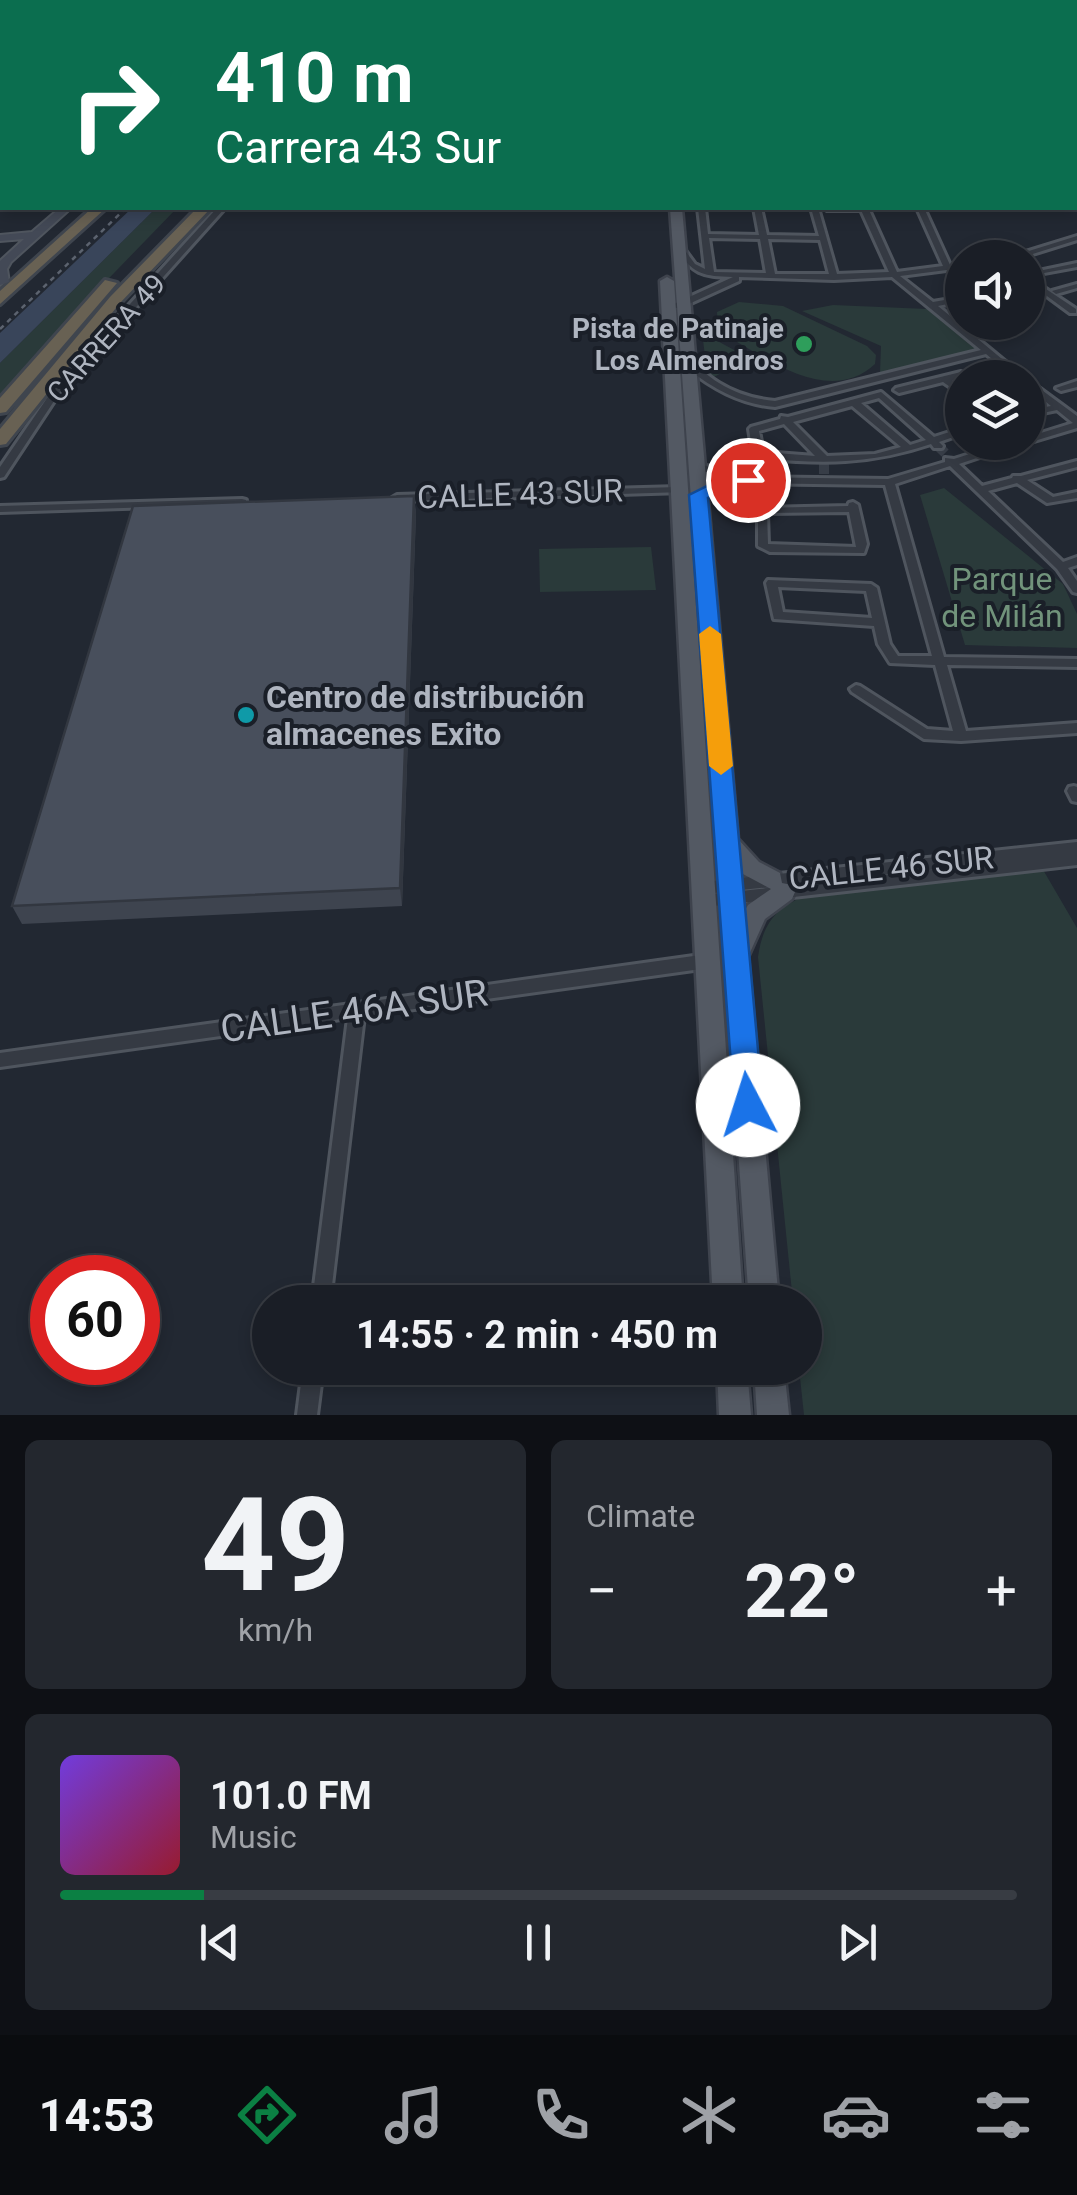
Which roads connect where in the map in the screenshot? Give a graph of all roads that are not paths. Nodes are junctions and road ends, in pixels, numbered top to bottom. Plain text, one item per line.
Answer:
1 (64, 210) edge
2 (82, 210) edge
3 (97, 210) edge
4 (182, 210) edge
5 (202, 210) edge
6 (219, 210) edge
7 (665, 210) edge
8 (676, 210) edge
9 (702, 210) edge
10 (758, 210) edge
11 (815, 210) edge
12 (866, 210) edge
13 (923, 210) edge
14 (37, 233) junction
15 (705, 236) junction
16 (764, 237) junction
17 (0, 238) edge
18 (822, 238) junction
19 (1077, 238) edge
20 (150, 243) junction
21 (678, 247) junction
22 (1045, 250) edge
23 (945, 262) edge
24 (1077, 262) edge
25 (945, 269) edge
26 (667, 272) junction
27 (1045, 272) edge
28 (710, 274) junction
29 (758, 276) junction
30 (771, 276) junction
31 (895, 276) junction
32 (834, 278) junction
33 (1077, 286) edge
34 (1, 289) edge
35 (1056, 291) dead end
36 (1045, 294) edge
37 (115, 300) junction
38 (677, 301) junction
39 (945, 303) edge
40 (932, 305) junction
41 (1073, 311) dead end
42 (987, 351) junction
43 (998, 360) edge
44 (687, 364) junction
45 (945, 379) edge
46 (1077, 384) edge
47 (1061, 388) dead end
48 (57, 390) junction
49 (899, 390) dead end
50 (1045, 396) edge
51 (854, 402) junction
52 (1059, 407) junction
53 (0, 408) edge
54 (1045, 410) edge
55 (784, 418) junction
56 (1077, 423) edge
57 (1045, 434) edge
58 (945, 439) edge
59 (935, 443) junction
60 (0, 444) edge
61 (908, 448) junction
62 (949, 460) joint
63 (1077, 464) edge
64 (696, 466) junction
65 (824, 469) junction
66 (0, 475) edge
67 (1017, 478) junction
68 (748, 480) junction
69 (848, 482) junction
70 (889, 482) junction
71 (979, 490) junction
72 (689, 492) junction
73 (1077, 494) edge
74 (384, 498) edge
75 (265, 502) edge
76 (853, 504) junction
77 (0, 509) edge
78 (1077, 560) edge
79 (1061, 566) junction
80 (1077, 590) edge
81 (878, 622) junction
82 (940, 662) junction
83 (1077, 663) edge
84 (856, 689) dead end
85 (1077, 728) edge
86 (962, 736) junction
87 (728, 840) junction
88 (1077, 848) edge
89 (1077, 859) edge
90 (778, 886) junction
91 (718, 893) junction
92 (737, 957) junction
93 (708, 962) junction
94 (356, 1010) junction
95 (0, 1060) edge
96 (323, 1285) edge
97 (727, 1285) edge
98 (763, 1285) edge
99 (311, 1385) edge
100 (733, 1385) edge
101 (771, 1385) edge
102 (307, 1415) edge
103 (735, 1415) edge
104 (773, 1415) edge

1 - 14 street
2 - 34 highway
3 - 34 highway
4 - 20 highway
5 - 37 highway
6 - 48 street, CARRERA 49
7 - 26 main road
8 - 21 main road
9 - 15 street
10 - 16 street
11 - 18 street
12 - 31 street
13 - 23 street
14 - 17 street
14 - 34 street
15 - 16 street
15 - 28 street
16 - 18 street
16 - 30 street
18 - 32 street
19 - 22 street
20 - 37 highway
20 - 53 highway
21 - 28 street
21 - 38 main road
24 - 27 street
25 - 31 street
26 - 38 main road
26 - 38 main road
28 - 29 street
29 - 30 street
29 - 38 street
30 - 32 street
31 - 32 street
31 - 40 street
33 - 35 street
36 - 41 street
37 - 60 highway
38 - 44 main road
38 - 72 main road
39 - 40 street
40 - 42 street
42 - 43 street
42 - 44 street
44 - 64 main road
45 - 49 street
46 - 47 street
48 - 60 highway
48 - 66 street, CARRERA 49
50 - 52 street
51 - 55 street
51 - 59 street
51 - 61 street
52 - 54 street
52 - 56 street
55 - 65 street
55 - 65 street
56 - 57 street
58 - 59 street
59 - 61 street
61 - 65 street
62 - 70 street
62 - 71 street
63 - 67 street
64 - 68 street
64 - 72 main road
65 - 68 street
65 - 69 street
67 - 71 street
67 - 73 street
68 - 72 street, CALLE 43 SUR
69 - 70 street
69 - 76 street
70 - 82 street
71 - 79 street
72 - 74 street, CALLE 43 SUR
72 - 87 main road
72 - 91 main road
75 - 77 street
76 - 76 street
78 - 79 street
79 - 80 street
81 - 81 street
81 - 82 street
82 - 83 street
82 - 86 street
84 - 86 street
85 - 86 street
87 - 90 main road
87 - 91 main road
88 - 90 street, CALLE 46 SUR
89 - 90 street, CALLE 46 SUR
90 - 91 street, CALLE 46 SUR
90 - 92 main road
91 - 92 main road
91 - 93 main road
92 - 98 main road
93 - 94 street, CALLE 46A SUR
93 - 97 main road
94 - 95 street, CALLE 46A SUR
94 - 96 street
99 - 102 street
100 - 103 main road
101 - 104 main road

